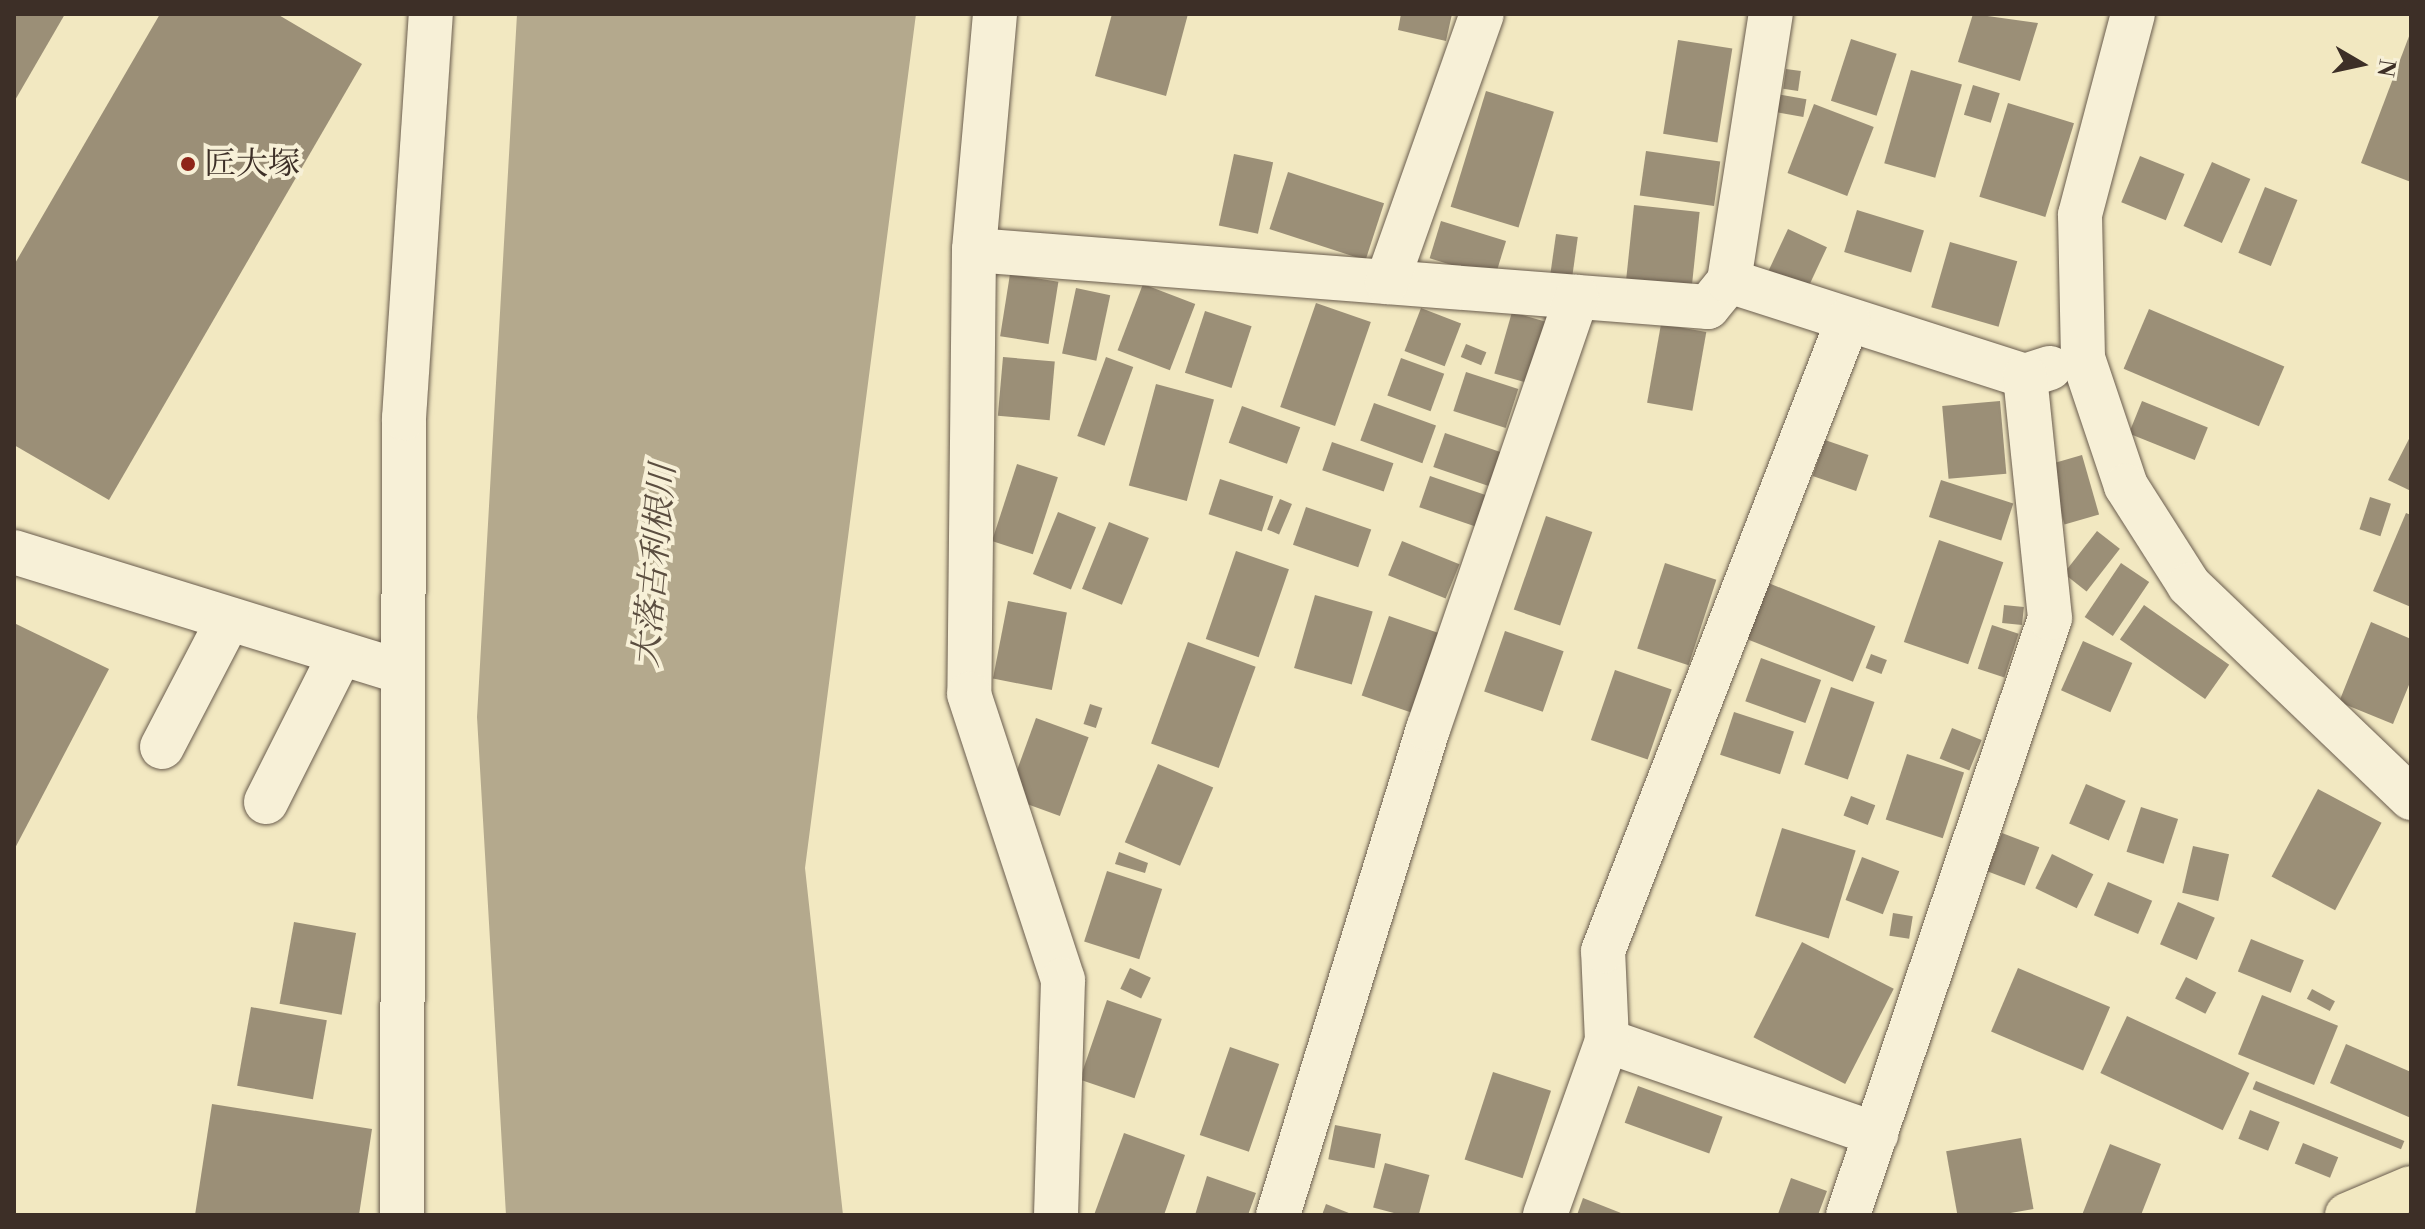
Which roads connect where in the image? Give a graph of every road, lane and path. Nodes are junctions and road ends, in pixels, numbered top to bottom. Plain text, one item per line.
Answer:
1 (431, 14) edge
2 (995, 14) edge
3 (1482, 14) edge
4 (1771, 14) edge
5 (2133, 14) edge
6 (974, 250) junction
7 (1729, 281) junction
8 (1387, 282) junction
9 (1577, 297) junction
10 (1848, 320) junction
11 (2083, 358) junction
12 (2025, 376) junction
13 (14, 552) edge
14 (228, 620) junction
15 (340, 655) junction
16 (402, 672) junction
17 (162, 747) dead end
18 (2411, 798) edge
19 (266, 802) dead end
20 (1607, 1041) junction
21 (1876, 1134) junction
22 (2411, 1188) edge
23 (402, 1215) edge
24 (1056, 1215) edge
25 (1278, 1215) edge
26 (1545, 1215) edge
27 (1848, 1215) edge
28 (2347, 1215) edge

1 - 16 street
2 - 6 street
3 - 8 street
4 - 7 street
5 - 11 street
6 - 8 street
6 - 24 street
7 - 9 street
7 - 10 street
8 - 9 street
9 - 25 street
10 - 12 street
10 - 20 street
11 - 12 street
11 - 18 street
12 - 21 street
13 - 14 street
14 - 15 street
14 - 17 street
15 - 16 street
15 - 19 street
16 - 23 street
20 - 21 street
20 - 26 street
21 - 27 street
22 - 28 highway

